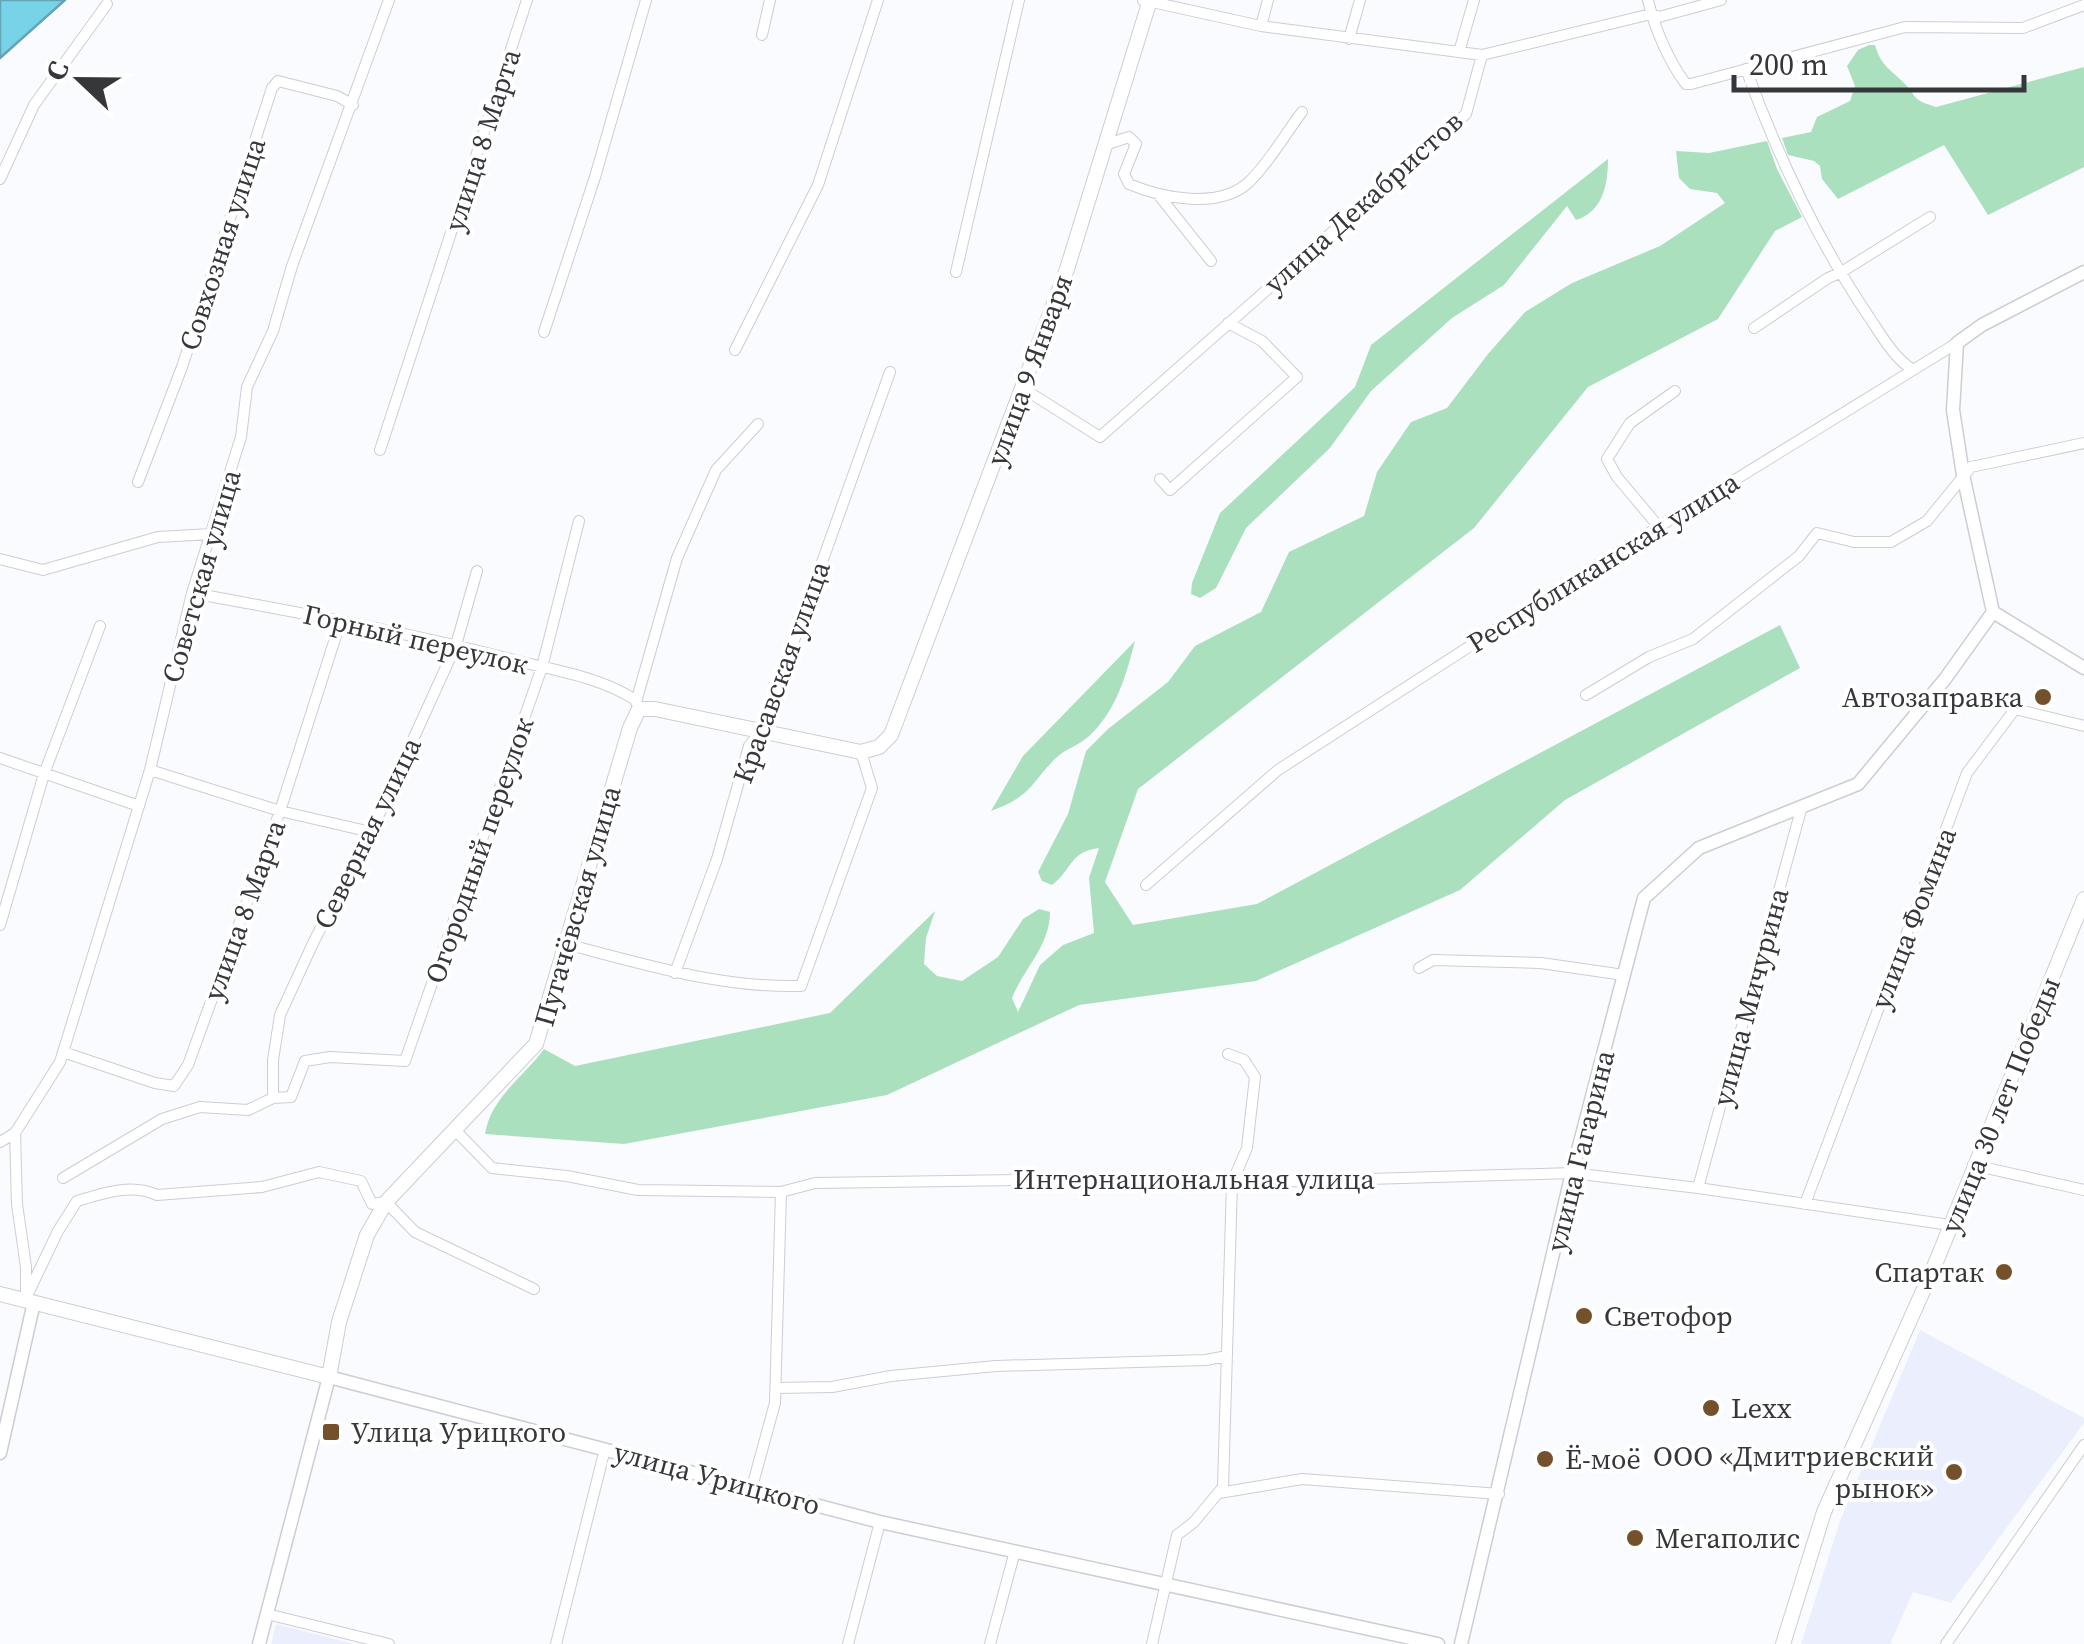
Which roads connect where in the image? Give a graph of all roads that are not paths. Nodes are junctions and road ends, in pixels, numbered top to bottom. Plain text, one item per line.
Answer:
1 (388, 0) edge
2 (527, 0) edge
3 (646, 0) edge
4 (770, 0) edge
5 (878, 0) edge
6 (1019, 0) edge
7 (1268, 0) edge
8 (1360, 0) edge
9 (1474, 0) edge
10 (1648, 0) edge
11 (1720, 0) edge
12 (1147, 1) edge
13 (108, 4) dead end
14 (2084, 6) edge
15 (1651, 14) junction
16 (1260, 26) junction
17 (762, 36) dead end
18 (1349, 39) junction
19 (1459, 52) junction
20 (1482, 55) junction
21 (1746, 69) junction
22 (353, 105) junction
23 (1302, 112) dead end
24 (1105, 145) junction
25 (0, 179) edge
26 (1162, 198) junction
27 (1930, 217) dead end
28 (1211, 261) dead end
29 (956, 272) dead end
30 (2084, 272) edge
31 (1840, 274) junction
32 (1228, 323) junction
33 (1754, 328) dead end
34 (544, 332) dead end
35 (1957, 343) junction
36 (735, 350) dead end
37 (1913, 370) junction
38 (890, 372) dead end
39 (1024, 389) junction
40 (1674, 390) dead end
41 (758, 424) dead end
42 (2084, 442) edge
43 (380, 450) dead end
44 (1963, 475) junction
45 (1160, 479) dead end
46 (138, 482) dead end
47 (579, 521) dead end
48 (1659, 527) junction
49 (210, 534) junction
50 (0, 559) edge
51 (476, 571) dead end
52 (192, 593) junction
53 (1993, 612) junction
54 (341, 620) junction
55 (100, 626) dead end
56 (456, 645) junction
57 (542, 668) junction
58 (2084, 668) edge
59 (1586, 695) dead end
60 (637, 704) junction
61 (2084, 726) edge
62 (762, 730) junction
63 (862, 752) junction
64 (0, 758) edge
65 (150, 770) junction
66 (44, 774) junction
67 (139, 806) junction
68 (1802, 806) junction
69 (280, 811) junction
70 (371, 832) junction
71 (1146, 885) dead end
72 (2084, 900) edge
73 (0, 924) edge
74 (566, 944) junction
75 (1419, 968) dead end
76 (676, 973) junction
77 (1624, 975) junction
78 (62, 1052) junction
79 (1228, 1054) dead end
80 (273, 1098) junction
81 (454, 1128) junction
82 (15, 1133) junction
83 (0, 1142) edge
84 (1973, 1165) junction
85 (1572, 1174) junction
86 (63, 1178) dead end
87 (1232, 1183) junction
88 (2083, 1185) edge
89 (1698, 1188) junction
90 (782, 1192) junction
91 (386, 1202) junction
92 (1805, 1204) junction
93 (1950, 1225) junction
94 (534, 1289) dead end
95 (0, 1294) edge
96 (30, 1302) junction
97 (1227, 1356) junction
98 (329, 1377) junction
99 (776, 1388) junction
100 (2084, 1445) edge
101 (605, 1449) junction
102 (0, 1453) edge
103 (752, 1487) junction
104 (1218, 1493) junction
105 (1499, 1494) junction
106 (880, 1522) junction
107 (1015, 1551) junction
108 (1166, 1584) junction
109 (267, 1614) junction
110 (260, 1644) edge
111 (389, 1644) edge
112 (556, 1644) edge
113 (848, 1644) edge
114 (990, 1644) edge
115 (1152, 1644) edge
116 (1438, 1644) edge
117 (1461, 1644) edge
118 (1784, 1644) edge
119 (1946, 1644) edge

1 - 22 street, Советская улица
2 - 43 street, улица 8 Марта
3 - 34 street
4 - 17 street
5 - 36 street
6 - 29 street
7 - 16 street
8 - 18 street
9 - 19 street
10 - 15 street
11 - 15 street
12 - 16 street
12 - 24 main road, улица 9 Января
13 - 25 street
14 - 21 street
15 - 20 street
15 - 21 street
16 - 18 street
18 - 19 street
19 - 20 street
20 - 32 street, улица Декабристов
21 - 31 street
22 - 46 street, Совхозная улица
22 - 49 street, Советская улица
23 - 26 street
24 - 26 street
24 - 39 main road, улица 9 Января
26 - 28 street
27 - 31 street
30 - 35 street, Республиканская улица
31 - 33 street
31 - 37 street
32 - 39 street, улица Декабристов
32 - 45 street
35 - 37 street, Республиканская улица
35 - 44 street
37 - 48 street, Республиканская улица
38 - 62 street, Красавская улица
39 - 63 main road, улица 9 Января
40 - 48 street
41 - 60 street, Пугачёвская улица
42 - 44 street
44 - 53 street
44 - 59 street
47 - 57 street, Огородный переулок
48 - 71 street, Республиканская улица
49 - 50 street
49 - 52 street, Советская улица
51 - 56 street, Северная улица
52 - 54 street, Горный переулок
52 - 65 street, Советская улица
53 - 58 street
53 - 68 street, улица Гагарина
54 - 56 street, Горный переулок
54 - 69 street, улица 8 Марта
55 - 66 street
56 - 57 street, Горный переулок
56 - 70 street, Северная улица
57 - 60 street, Горный переулок
57 - 80 street, Огородный переулок
60 - 62 main road, Горный переулок
60 - 74 main road, Пугачёвская улица
61 - 92 street, улица Фомина
62 - 63 main road, Горный переулок
62 - 76 street, Красавская улица
63 - 76 street
64 - 66 street
65 - 67 street, Советская улица
65 - 69 street
66 - 67 street
66 - 73 street
67 - 78 street, Советская улица
68 - 77 street, улица Гагарина
68 - 89 street, улица Мичурина
69 - 70 street
69 - 78 street, улица 8 Марта
70 - 80 street, Северная улица
72 - 84 main road, улица 30 лет Победы
74 - 76 street
74 - 81 main road, Пугачёвская улица
75 - 77 street
77 - 85 street, улица Гагарина
78 - 82 street, Советская улица
79 - 87 street
80 - 86 street
81 - 90 street, Интернациональная улица
81 - 91 main road, Пугачёвская улица
82 - 83 street, Советская улица
82 - 96 street
84 - 88 street
84 - 93 main road, улица 30 лет Победы
85 - 87 street, Интернациональная улица
85 - 89 street, Интернациональная улица
85 - 105 street, улица Гагарина
87 - 90 street, Интернациональная улица
87 - 97 street
89 - 92 street, Интернациональная улица
90 - 99 street
91 - 94 street
91 - 96 street
91 - 98 main road, Пугачёвская улица
92 - 93 street, Интернациональная улица
93 - 118 main road, улица 30 лет Победы
95 - 96 main road, улица Урицкого
96 - 98 main road, улица Урицкого
96 - 102 street
97 - 99 street
97 - 104 street
98 - 101 street, улица Урицкого
98 - 109 street, Пугачёвская улица
99 - 103 street
100 - 119 street
101 - 103 street, улица Урицкого
101 - 112 street
103 - 106 street, улица Урицкого
104 - 105 street
104 - 108 street
105 - 117 street, улица Гагарина
106 - 107 street, улица Урицкого
106 - 113 street
107 - 108 street, улица Урицкого
107 - 114 street
108 - 115 street
108 - 116 street, улица Урицкого
109 - 110 street, Пугачёвская улица
109 - 111 street

